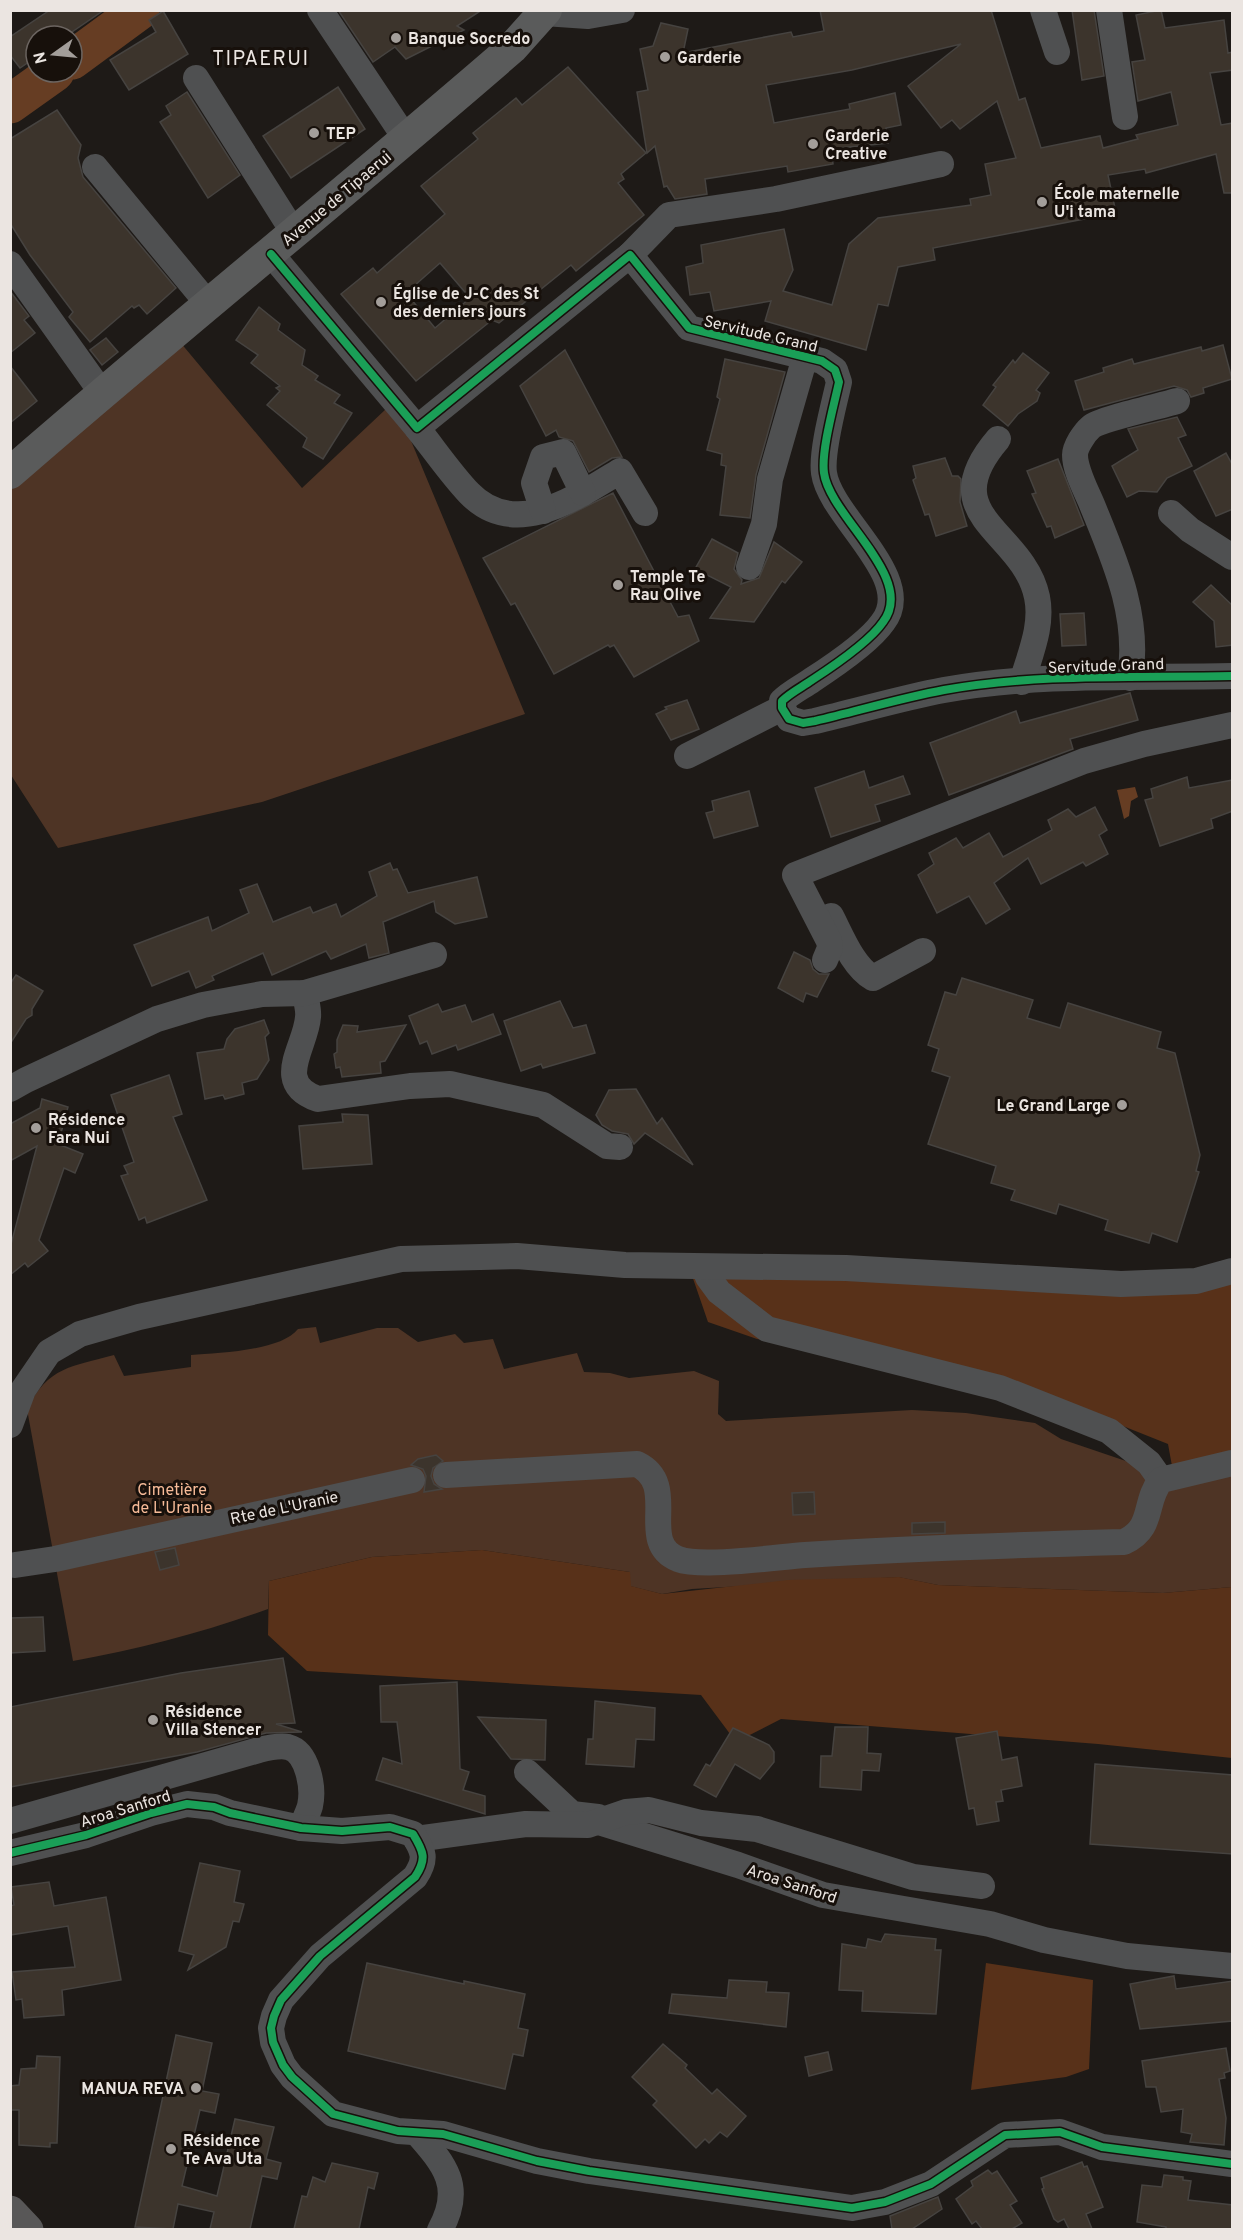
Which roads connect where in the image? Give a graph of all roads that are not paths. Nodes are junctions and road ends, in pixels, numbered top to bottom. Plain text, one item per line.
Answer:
1 (320, 10) edge
2 (622, 10) edge
3 (1043, 10) edge
4 (1109, 10) edge
5 (545, 12) edge
6 (1057, 52) dead end
7 (196, 78) dead end
8 (1125, 117) dead end
9 (406, 139) junction
10 (940, 164) dead end
11 (95, 167) dead end
12 (294, 233) junction
13 (271, 254) junction
14 (630, 255) junction
15 (10, 264) edge
16 (209, 305) junction
17 (805, 357) junction
18 (102, 393) junction
19 (1177, 401) dead end
20 (417, 428) junction
21 (998, 439) dead end
22 (11, 471) edge
23 (584, 493) junction
24 (543, 511) junction
25 (645, 513) dead end
26 (1171, 513) dead end
27 (1233, 557) edge
28 (749, 567) dead end
29 (1233, 676) edge
30 (1130, 678) junction
31 (1022, 682) junction
32 (782, 708) junction
33 (1229, 731) edge
34 (687, 756) dead end
35 (811, 868) junction
36 (923, 951) dead end
37 (434, 955) dead end
38 (825, 960) dead end
39 (305, 993) junction
40 (10, 1089) edge
41 (620, 1147) dead end
42 (704, 1267) junction
43 (1233, 1271) edge
44 (10, 1425) edge
45 (1233, 1463) edge
46 (446, 1475) dead end
47 (412, 1480) dead end
48 (1161, 1480) junction
49 (12, 1561) edge
50 (527, 1772) dead end
51 (10, 1821) edge
52 (606, 1821) junction
53 (301, 1828) junction
54 (416, 1839) junction
55 (10, 1853) edge
56 (982, 1886) dead end
57 (1233, 1966) edge
58 (417, 2133) junction
59 (1233, 2164) edge
60 (10, 2212) edge
61 (27, 2229) edge
62 (440, 2229) edge

1 - 9 street
2 - 5 street
3 - 6 street
4 - 8 street
5 - 9 main road, Avenue de Tipaerui
7 - 12 street
9 - 12 main road, Avenue de Tipaerui
10 - 14 street
11 - 16 street
12 - 13 main road, Avenue de Tipaerui
13 - 16 main road, Avenue de Tipaerui
13 - 20 street
14 - 17 street, Servitude Grand
14 - 20 street
15 - 18 street
16 - 18 main road, Avenue de Tipaerui
17 - 28 street
17 - 32 street, Servitude Grand
18 - 22 main road, Avenue de Tipaerui
19 - 30 street
20 - 24 street
21 - 31 street
23 - 24 street
23 - 24 street
23 - 25 street
26 - 27 street
29 - 30 street, Servitude Grand
30 - 31 street, Servitude Grand
31 - 32 street, Servitude Grand
32 - 34 street
33 - 35 street
35 - 36 street
35 - 38 street
37 - 39 street
39 - 40 street
39 - 41 street
42 - 43 street
42 - 44 street
42 - 48 street
45 - 48 street
46 - 48 street
47 - 49 street, Rte de L'Uranie
50 - 52 street, Aroa Sanford
51 - 53 street
52 - 54 street
52 - 56 street
52 - 57 street, Aroa Sanford
53 - 54 street, Aroa Sanford
53 - 55 street, Aroa Sanford
54 - 58 street
58 - 59 street
58 - 62 street
60 - 61 highway

